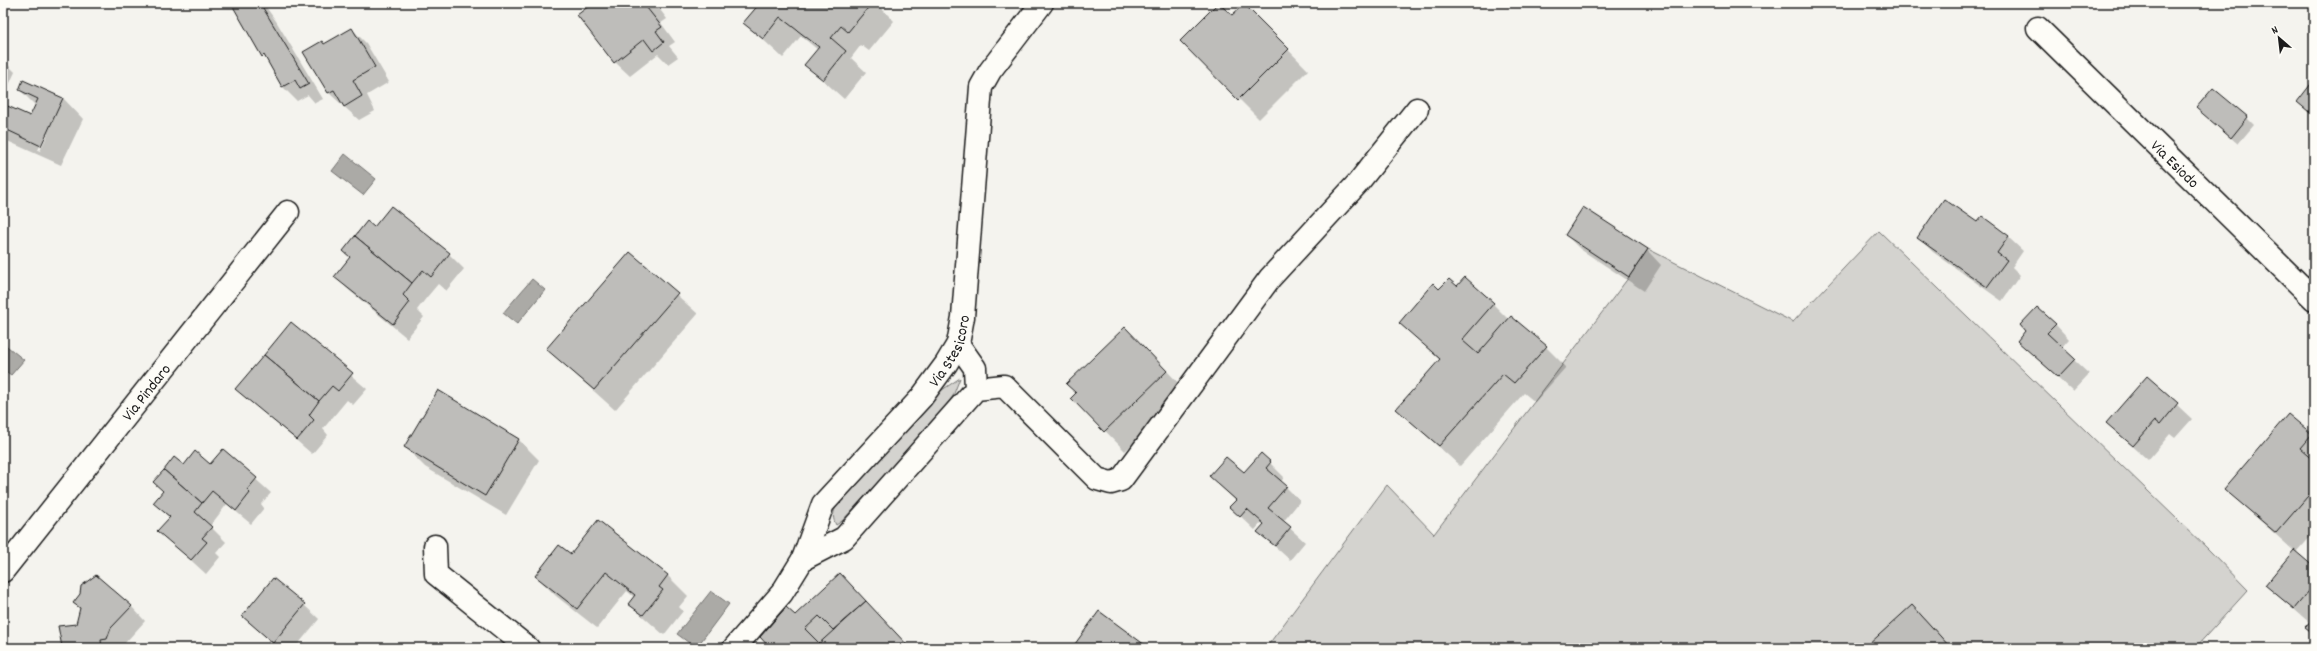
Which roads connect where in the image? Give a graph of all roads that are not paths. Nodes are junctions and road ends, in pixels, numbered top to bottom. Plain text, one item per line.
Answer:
1 (1042, 3) edge
2 (2038, 28) dead end
3 (1417, 109) dead end
4 (288, 212) dead end
5 (2314, 299) edge
6 (958, 344) junction
7 (976, 389) junction
8 (434, 546) dead end
9 (802, 559) junction
10 (3, 571) edge
11 (528, 648) edge
12 (734, 648) edge

1 - 6 street, Via Stesicoro
2 - 5 street, Via Esiodo
3 - 7 street
4 - 10 street, Via Pindaro
6 - 7 street
6 - 9 street, Via Stesicoro
7 - 9 street
8 - 11 street
9 - 12 street, Via Stesicoro

